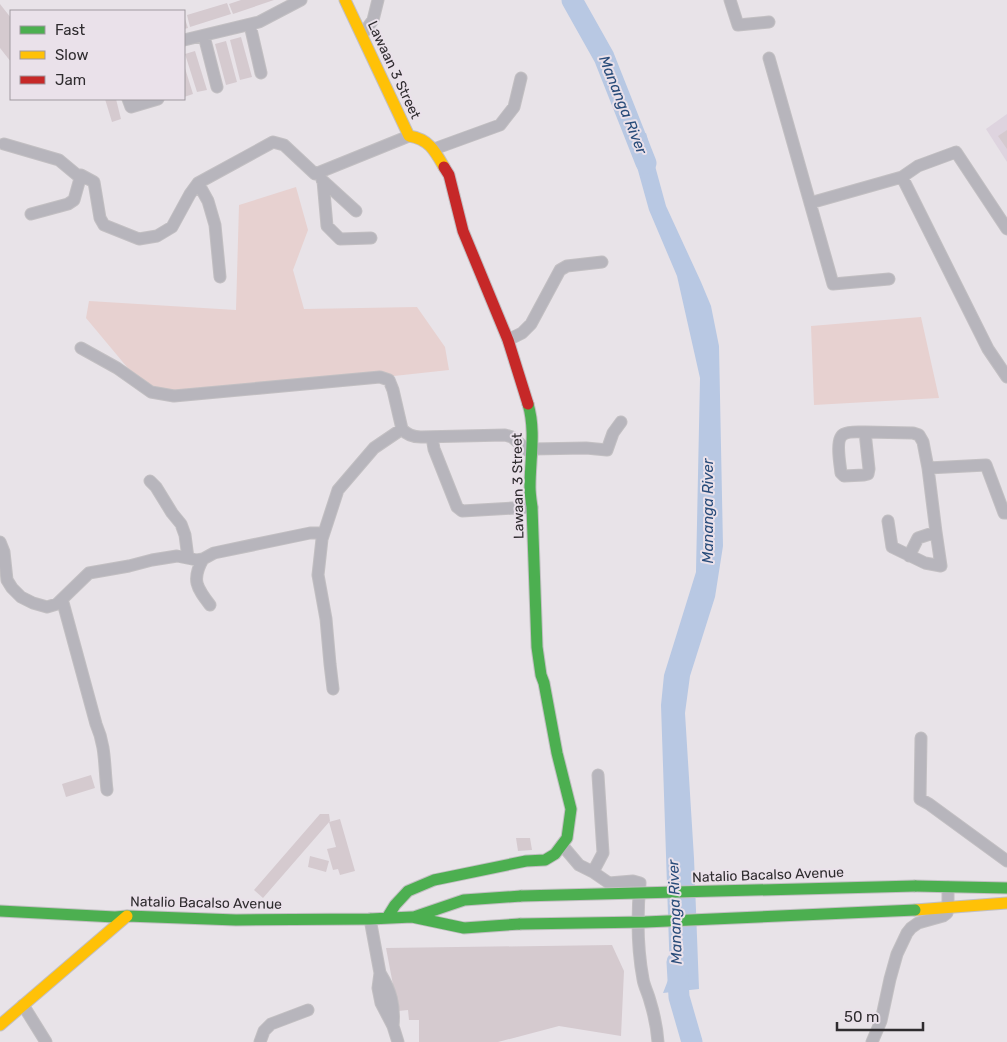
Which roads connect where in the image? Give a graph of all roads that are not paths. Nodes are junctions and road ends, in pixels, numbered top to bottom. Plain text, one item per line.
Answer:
1 (301, 0) edge
2 (344, 0) edge
3 (378, 0) edge
4 (730, 0) edge
5 (769, 22) dead end
6 (250, 25) junction
7 (362, 35) junction
8 (204, 36) junction
9 (185, 40) edge
10 (769, 58) dead end
11 (261, 73) dead end
12 (521, 78) dead end
13 (217, 87) dead end
14 (128, 100) edge
15 (155, 100) edge
16 (409, 136) junction
17 (4, 144) dead end
18 (434, 149) junction
19 (81, 176) junction
20 (319, 177) junction
21 (902, 177) junction
22 (198, 183) junction
23 (810, 203) junction
24 (356, 211) dead end
25 (31, 214) dead end
26 (1007, 229) edge
27 (371, 238) dead end
28 (602, 262) dead end
29 (220, 277) dead end
30 (889, 279) dead end
31 (508, 340) junction
32 (81, 348) dead end
33 (1007, 377) edge
34 (621, 422) dead end
35 (402, 429) junction
36 (864, 432) dead end
37 (432, 437) junction
38 (532, 451) junction
39 (928, 468) junction
40 (150, 481) dead end
41 (532, 507) junction
42 (1007, 513) edge
43 (888, 521) dead end
44 (936, 532) junction
45 (324, 533) junction
46 (0, 542) edge
47 (909, 556) junction
48 (188, 558) junction
49 (203, 559) junction
50 (62, 599) junction
51 (210, 606) dead end
52 (333, 689) dead end
53 (921, 738) dead end
54 (598, 775) dead end
55 (107, 790) dead end
56 (562, 845) junction
57 (1007, 861) edge
58 (593, 872) junction
59 (948, 887) junction
60 (1007, 888) edge
61 (1007, 903) edge
62 (948, 906) junction
63 (0, 911) edge
64 (127, 916) junction
65 (412, 917) junction
66 (387, 918) junction
67 (370, 919) junction
68 (23, 1005) junction
69 (308, 1010) dead end
70 (0, 1025) edge
71 (46, 1042) edge
72 (260, 1042) edge
73 (398, 1042) edge
74 (658, 1042) edge
75 (872, 1042) edge

1 - 6 street
2 - 7 main road, Lawaan 3 Street
3 - 7 street
4 - 5 street
6 - 8 street
6 - 11 street
7 - 16 main road, Lawaan 3 Street
8 - 9 street
8 - 13 street
10 - 23 street
12 - 18 street
14 - 15 street
16 - 18 main road, Lawaan 3 Street
16 - 20 street
17 - 19 street
18 - 31 main road, Lawaan 3 Street
19 - 22 street
19 - 25 street
20 - 22 street
20 - 24 street
20 - 27 street
21 - 23 street
21 - 26 street
21 - 33 street
22 - 29 street
23 - 30 street
28 - 31 street
31 - 38 main road, Lawaan 3 Street
32 - 35 street
34 - 38 street
35 - 37 street
35 - 45 street
36 - 39 street
37 - 38 street
37 - 41 street
38 - 41 main road, Lawaan 3 Street
39 - 42 street
39 - 44 street
40 - 48 street
41 - 56 main road, Lawaan 3 Street
43 - 47 street
44 - 47 street
44 - 47 street
45 - 49 street
45 - 52 street
46 - 50 street
48 - 49 street
48 - 50 street
49 - 51 street
50 - 55 street
53 - 57 street
54 - 58 street
56 - 58 street
56 - 66 main road
58 - 74 street
59 - 60 main road, Natalio Bacalso Avenue
59 - 62 street
59 - 65 main road, Natalio Bacalso Avenue, bridge
61 - 62 main road, Natalio Bacalso Avenue
62 - 65 main road, Natalio Bacalso Avenue, bridge
62 - 75 street
63 - 64 main road, Natalio Bacalso Avenue
64 - 67 main road, Natalio Bacalso Avenue
64 - 68 main road
65 - 66 main road, Natalio Bacalso Avenue
66 - 67 main road, Natalio Bacalso Avenue
67 - 73 street
68 - 70 main road
68 - 71 street
69 - 72 street

